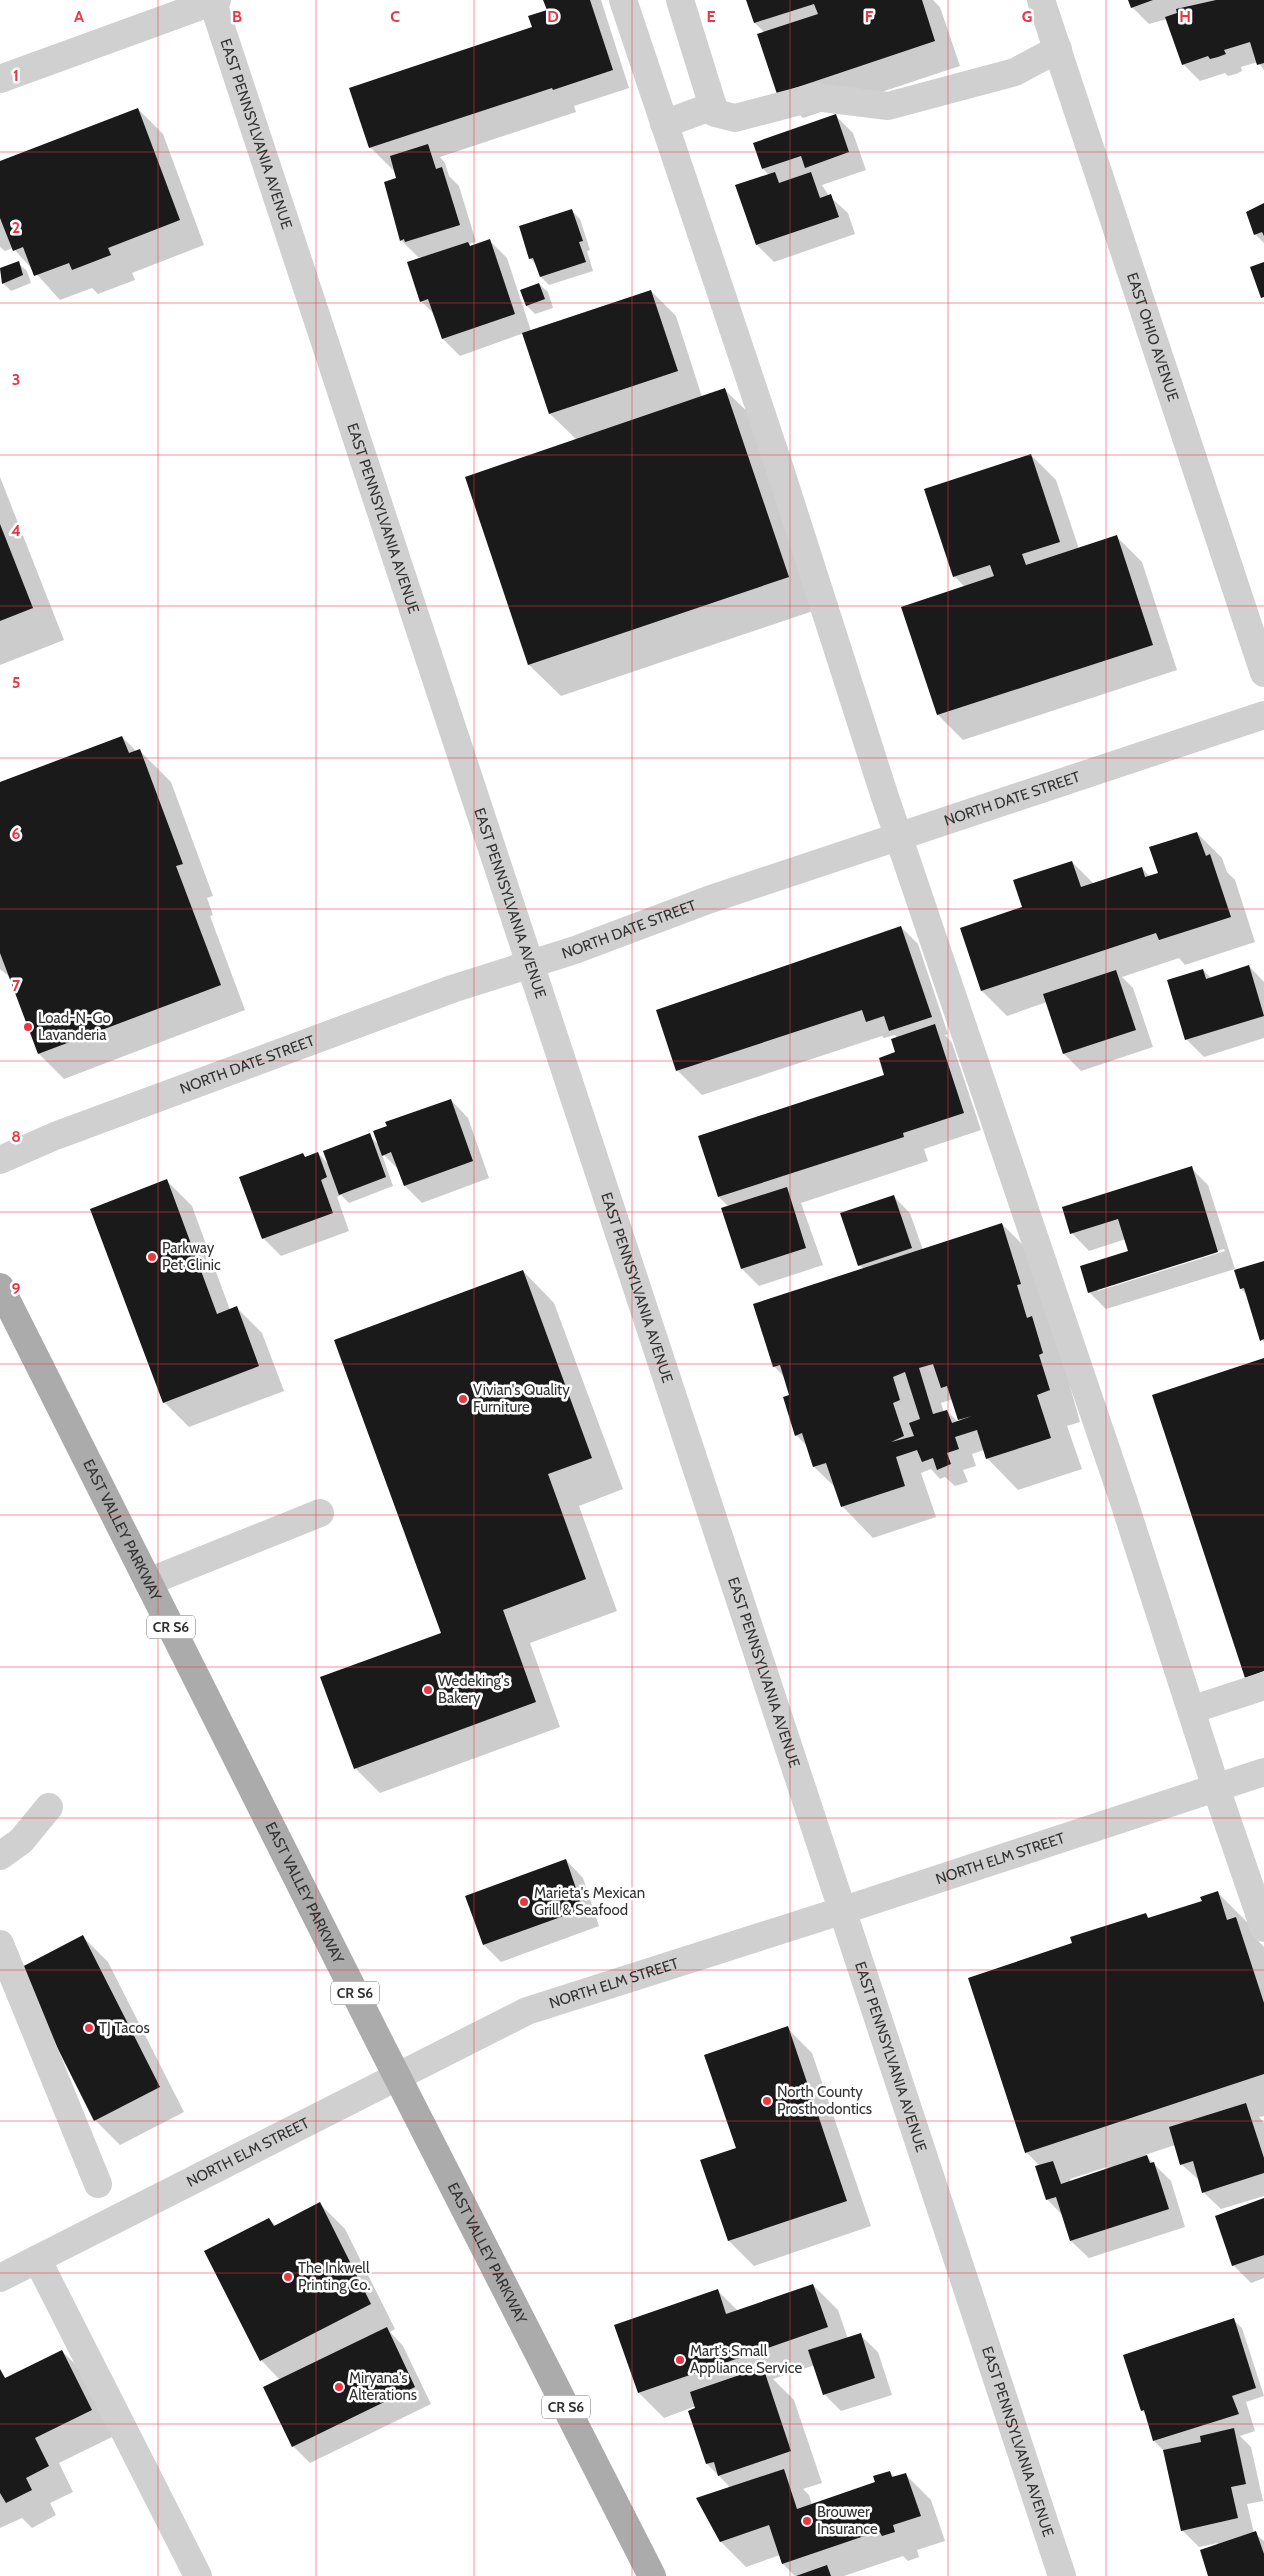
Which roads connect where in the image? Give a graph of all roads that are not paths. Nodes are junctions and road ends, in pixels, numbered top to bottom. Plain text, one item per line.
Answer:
1 (214, 0) edge
2 (680, 0) edge
3 (1041, 0) edge
4 (631, 2) edge
5 (1058, 50) junction
6 (0, 79) edge
7 (713, 106) junction
8 (664, 124) junction
9 (1264, 673) edge
10 (1264, 716) edge
11 (898, 837) junction
12 (531, 964) junction
13 (0, 1160) edge
14 (0, 1288) edge
15 (320, 1513) dead end
16 (148, 1582) junction
17 (1264, 1686) edge
18 (1191, 1710) junction
19 (1264, 1772) edge
20 (1216, 1788) junction
21 (49, 1807) dead end
22 (0, 1856) edge
23 (844, 1910) junction
24 (1264, 1928) edge
25 (0, 1944) edge
26 (397, 2076) junction
27 (98, 2184) dead end
28 (37, 2259) junction
29 (0, 2278) edge
30 (198, 2576) edge
31 (652, 2576) edge
32 (1062, 2576) edge

1 - 6 street
1 - 12 street, EAST PENNSYLVANIA AVENUE
2 - 7 street
3 - 5 street, EAST OHIO AVENUE
4 - 8 street
5 - 7 street
5 - 9 street, EAST OHIO AVENUE
7 - 8 street
8 - 11 street
10 - 11 street, NORTH DATE STREET
11 - 12 street, NORTH DATE STREET
11 - 18 street
12 - 13 street, NORTH DATE STREET
12 - 23 street, EAST PENNSYLVANIA AVENUE
14 - 16 main road, EAST VALLEY PARKWAY / CR S6
15 - 16 street
16 - 26 main road, EAST VALLEY PARKWAY / CR S6
17 - 18 street
18 - 20 street
19 - 20 street, NORTH ELM STREET
20 - 23 street, NORTH ELM STREET
20 - 24 street
21 - 22 street
23 - 26 street, NORTH ELM STREET
23 - 32 street, EAST PENNSYLVANIA AVENUE
25 - 27 street
26 - 28 street, NORTH ELM STREET
26 - 31 main road, EAST VALLEY PARKWAY / CR S6
28 - 29 street, NORTH ELM STREET
28 - 30 street

